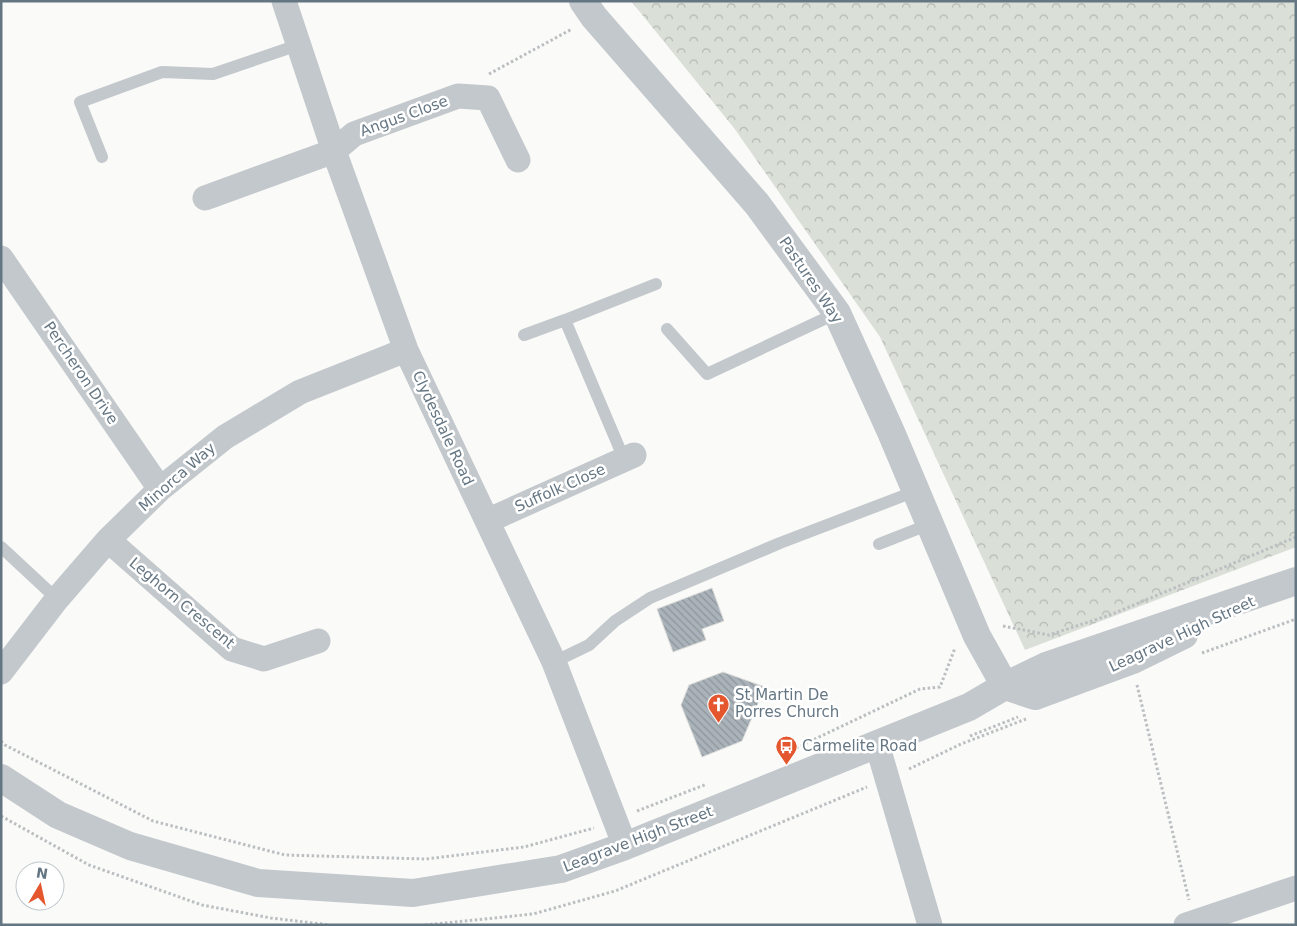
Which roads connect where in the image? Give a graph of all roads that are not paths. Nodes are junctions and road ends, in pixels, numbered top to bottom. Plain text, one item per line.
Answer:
1 (284, 1) edge
2 (589, 9) edge
3 (298, 45) junction
4 (334, 150) junction
5 (102, 157) dead end
6 (518, 160) dead end
7 (205, 198) dead end
8 (1, 258) edge
9 (656, 284) dead end
10 (836, 313) junction
11 (565, 320) junction
12 (667, 329) dead end
13 (524, 335) dead end
14 (406, 350) junction
15 (629, 457) joint
16 (160, 489) junction
17 (916, 491) junction
18 (487, 521) junction
19 (930, 524) junction
20 (108, 540) junction
21 (879, 544) dead end
22 (1, 547) edge
23 (1285, 586) edge
24 (57, 599) junction
25 (318, 641) dead end
26 (554, 662) junction
27 (1, 672) edge
28 (1005, 686) junction
29 (878, 744) junction
30 (1, 778) edge
31 (625, 846) junction
32 (1296, 888) edge
33 (1191, 924) edge
34 (930, 925) edge

1 - 3 street, Clydesdale Road
2 - 10 street, Pastures Way
3 - 4 street, Clydesdale Road
3 - 5 lane
4 - 6 street, Angus Close
4 - 7 street, Angus Close
4 - 14 street, Clydesdale Road
8 - 16 street, Percheron Drive
9 - 11 lane
10 - 12 lane
10 - 17 street, Pastures Way
11 - 13 lane
11 - 15 lane
14 - 16 street, Minorca Way
14 - 18 street, Clydesdale Road
15 - 18 street, Suffolk Close
16 - 20 street, Minorca Way
17 - 19 street, Pastures Way
17 - 26 lane
18 - 26 street, Clydesdale Road
19 - 21 lane
19 - 28 street, Pastures Way
20 - 24 street, Minorca Way
20 - 25 street, Leghorn Crescent
22 - 24 lane
23 - 28 street, Leagrave High Street
24 - 27 street, Minorca Way
26 - 31 street, Clydesdale Road
28 - 29 street, Leagrave High Street
29 - 31 street, Leagrave High Street
29 - 34 street
30 - 31 street, Leagrave High Street
32 - 33 street

